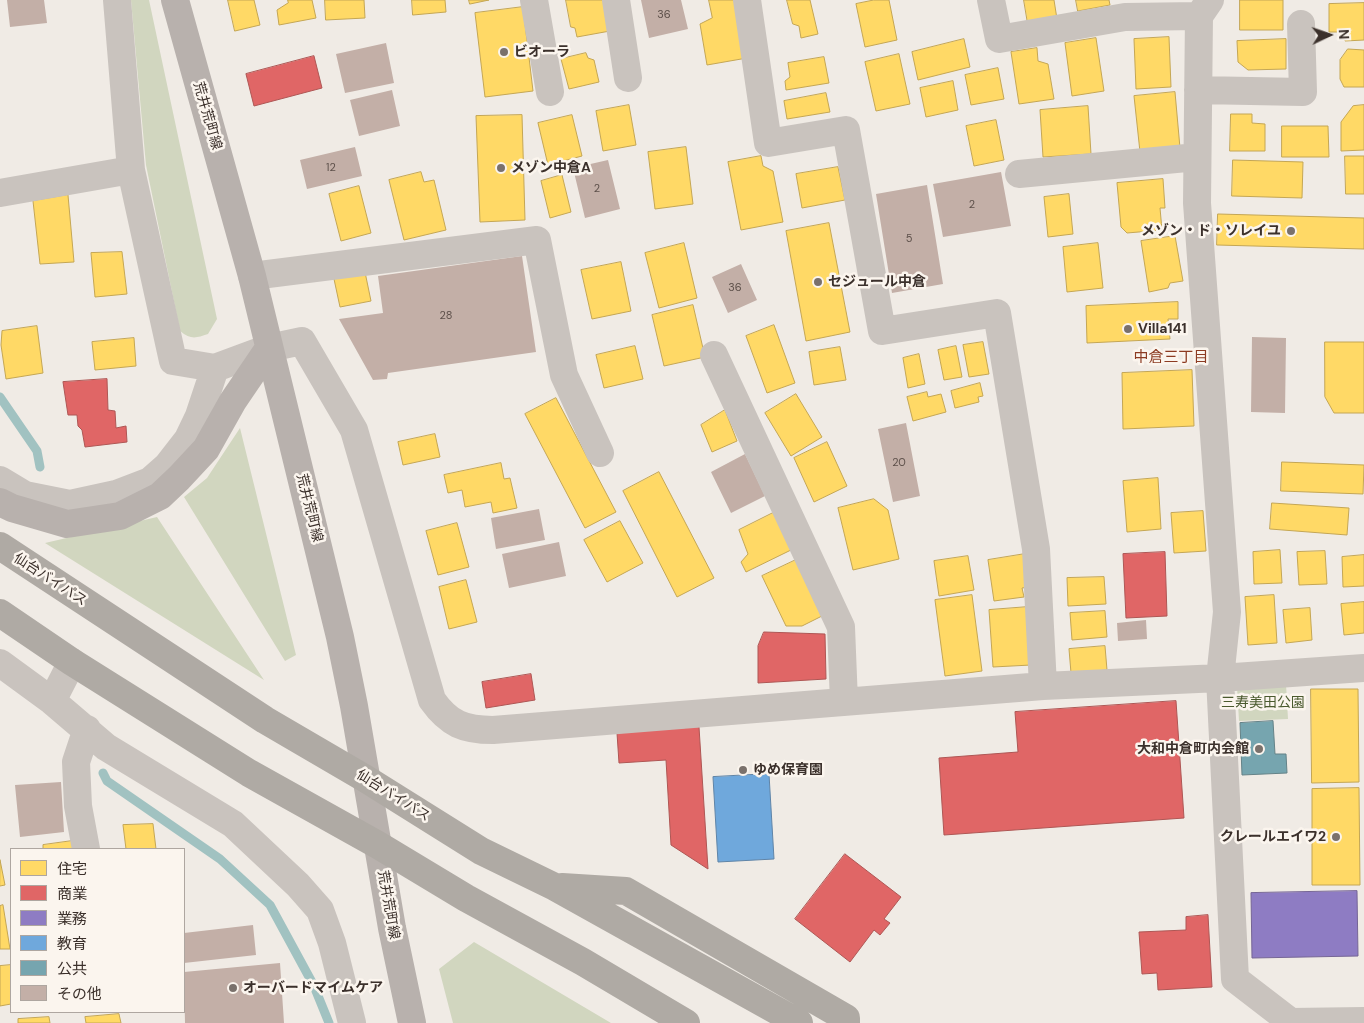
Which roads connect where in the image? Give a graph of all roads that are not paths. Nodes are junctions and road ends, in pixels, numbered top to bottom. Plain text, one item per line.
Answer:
1 (116, 0) edge
2 (175, 0) edge
3 (534, 0) edge
4 (616, 0) edge
5 (747, 0) edge
6 (991, 0) edge
7 (1204, 8) edge
8 (1301, 24) dead end
9 (628, 78) dead end
10 (1198, 90) junction
11 (550, 92) dead end
12 (1197, 157) junction
13 (131, 170) junction
14 (1019, 174) dead end
15 (0, 193) edge
16 (252, 276) junction
17 (269, 348) junction
18 (714, 355) dead end
19 (215, 368) junction
20 (600, 453) dead end
21 (0, 480) edge
22 (0, 502) edge
23 (0, 546) edge
24 (0, 613) edge
25 (72, 662) junction
26 (0, 663) edge
27 (1364, 668) edge
28 (1220, 678) junction
29 (1043, 686) junction
30 (52, 701) junction
31 (844, 702) junction
32 (87, 729) junction
33 (366, 779) junction
34 (378, 845) junction
35 (86, 848) edge
36 (555, 887) junction
37 (1364, 1021) edge
38 (352, 1023) edge
39 (412, 1023) edge
40 (686, 1023) edge
41 (799, 1023) edge
42 (846, 1023) edge

1 - 13 street
2 - 16 main road, 荒井荒町線
3 - 11 street
4 - 9 street
5 - 29 street
6 - 7 street
7 - 10 street
8 - 10 street
10 - 12 street
12 - 14 street
12 - 28 street
13 - 15 street
13 - 19 street
16 - 17 main road, 荒井荒町線
16 - 20 street
17 - 19 street
17 - 22 main road
17 - 31 street
17 - 33 main road, 荒井荒町線
18 - 31 street
19 - 21 street
23 - 33 highway, 仙台バイパス
24 - 25 highway
25 - 30 street
25 - 34 highway
26 - 30 street
27 - 28 street
28 - 29 street
28 - 37 street
29 - 31 street
30 - 32 street
32 - 35 street
32 - 38 street
33 - 34 main road, 荒井荒町線
33 - 36 highway, 仙台バイパス
34 - 39 main road, 荒井荒町線
34 - 40 highway
36 - 41 highway, 仙台バイパス
36 - 42 highway

